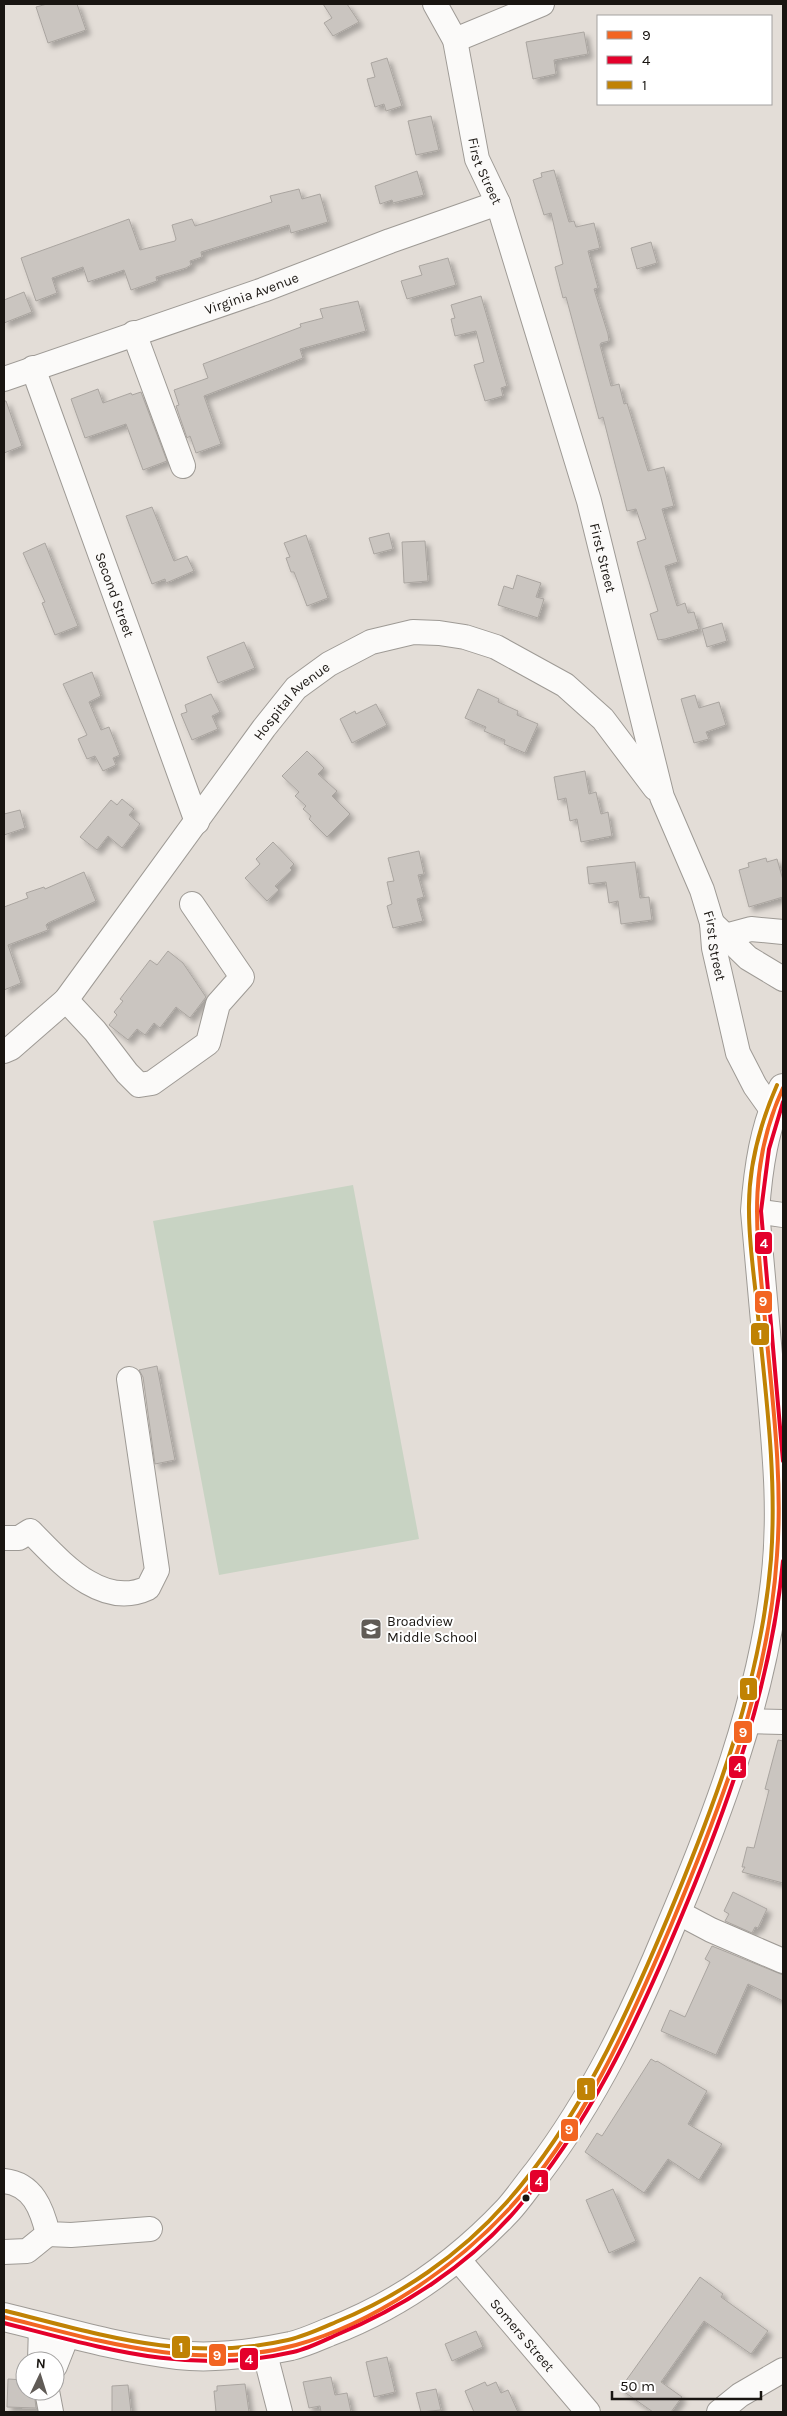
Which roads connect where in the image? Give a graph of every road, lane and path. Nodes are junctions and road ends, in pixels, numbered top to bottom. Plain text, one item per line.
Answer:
1 (434, 4) edge
2 (542, 4) edge
3 (455, 40) junction
4 (498, 204) junction
5 (134, 333) junction
6 (33, 368) junction
7 (4, 379) edge
8 (183, 466) dead end
9 (662, 797) junction
10 (197, 822) junction
11 (192, 904) dead end
12 (718, 929) junction
13 (783, 932) edge
14 (783, 979) edge
15 (66, 1000) junction
16 (4, 1051) edge
17 (778, 1099) edge
18 (756, 1198) junction
19 (783, 1214) edge
20 (129, 1379) dead end
21 (782, 1498) edge
22 (4, 1538) edge
23 (745, 1721) junction
24 (783, 1722) edge
25 (677, 1912) junction
26 (783, 1961) edge
27 (4, 2181) edge
28 (150, 2229) dead end
29 (48, 2234) junction
30 (4, 2252) edge
31 (458, 2258) junction
32 (4, 2317) edge
33 (41, 2326) junction
34 (68, 2333) junction
35 (264, 2350) junction
36 (40, 2351) edge
37 (61, 2351) edge
38 (783, 2370) edge
39 (280, 2412) edge
40 (588, 2412) edge
41 (719, 2412) edge

1 - 3 street, First Street
2 - 3 street
3 - 4 street, First Street
4 - 5 street, Virginia Avenue
4 - 9 street, First Street
5 - 6 street, Virginia Avenue
5 - 8 street
6 - 7 street, Virginia Avenue
6 - 10 street, Second Street
9 - 10 street, Hospital Avenue
9 - 12 street, First Street
10 - 15 street, Hospital Avenue
11 - 15 street
12 - 13 street
12 - 14 street
12 - 17 street, First Street
15 - 16 street, Hospital Avenue
17 - 18 main road
18 - 19 street
18 - 21 main road
20 - 22 street
21 - 23 main road
23 - 24 street
23 - 25 main road
25 - 26 street
25 - 31 main road
27 - 29 street
28 - 29 street
29 - 30 street
31 - 35 main road
31 - 40 street, Somers Street
32 - 33 main road
33 - 34 main road
33 - 36 street
34 - 35 main road
34 - 37 street
35 - 39 street
38 - 41 street

